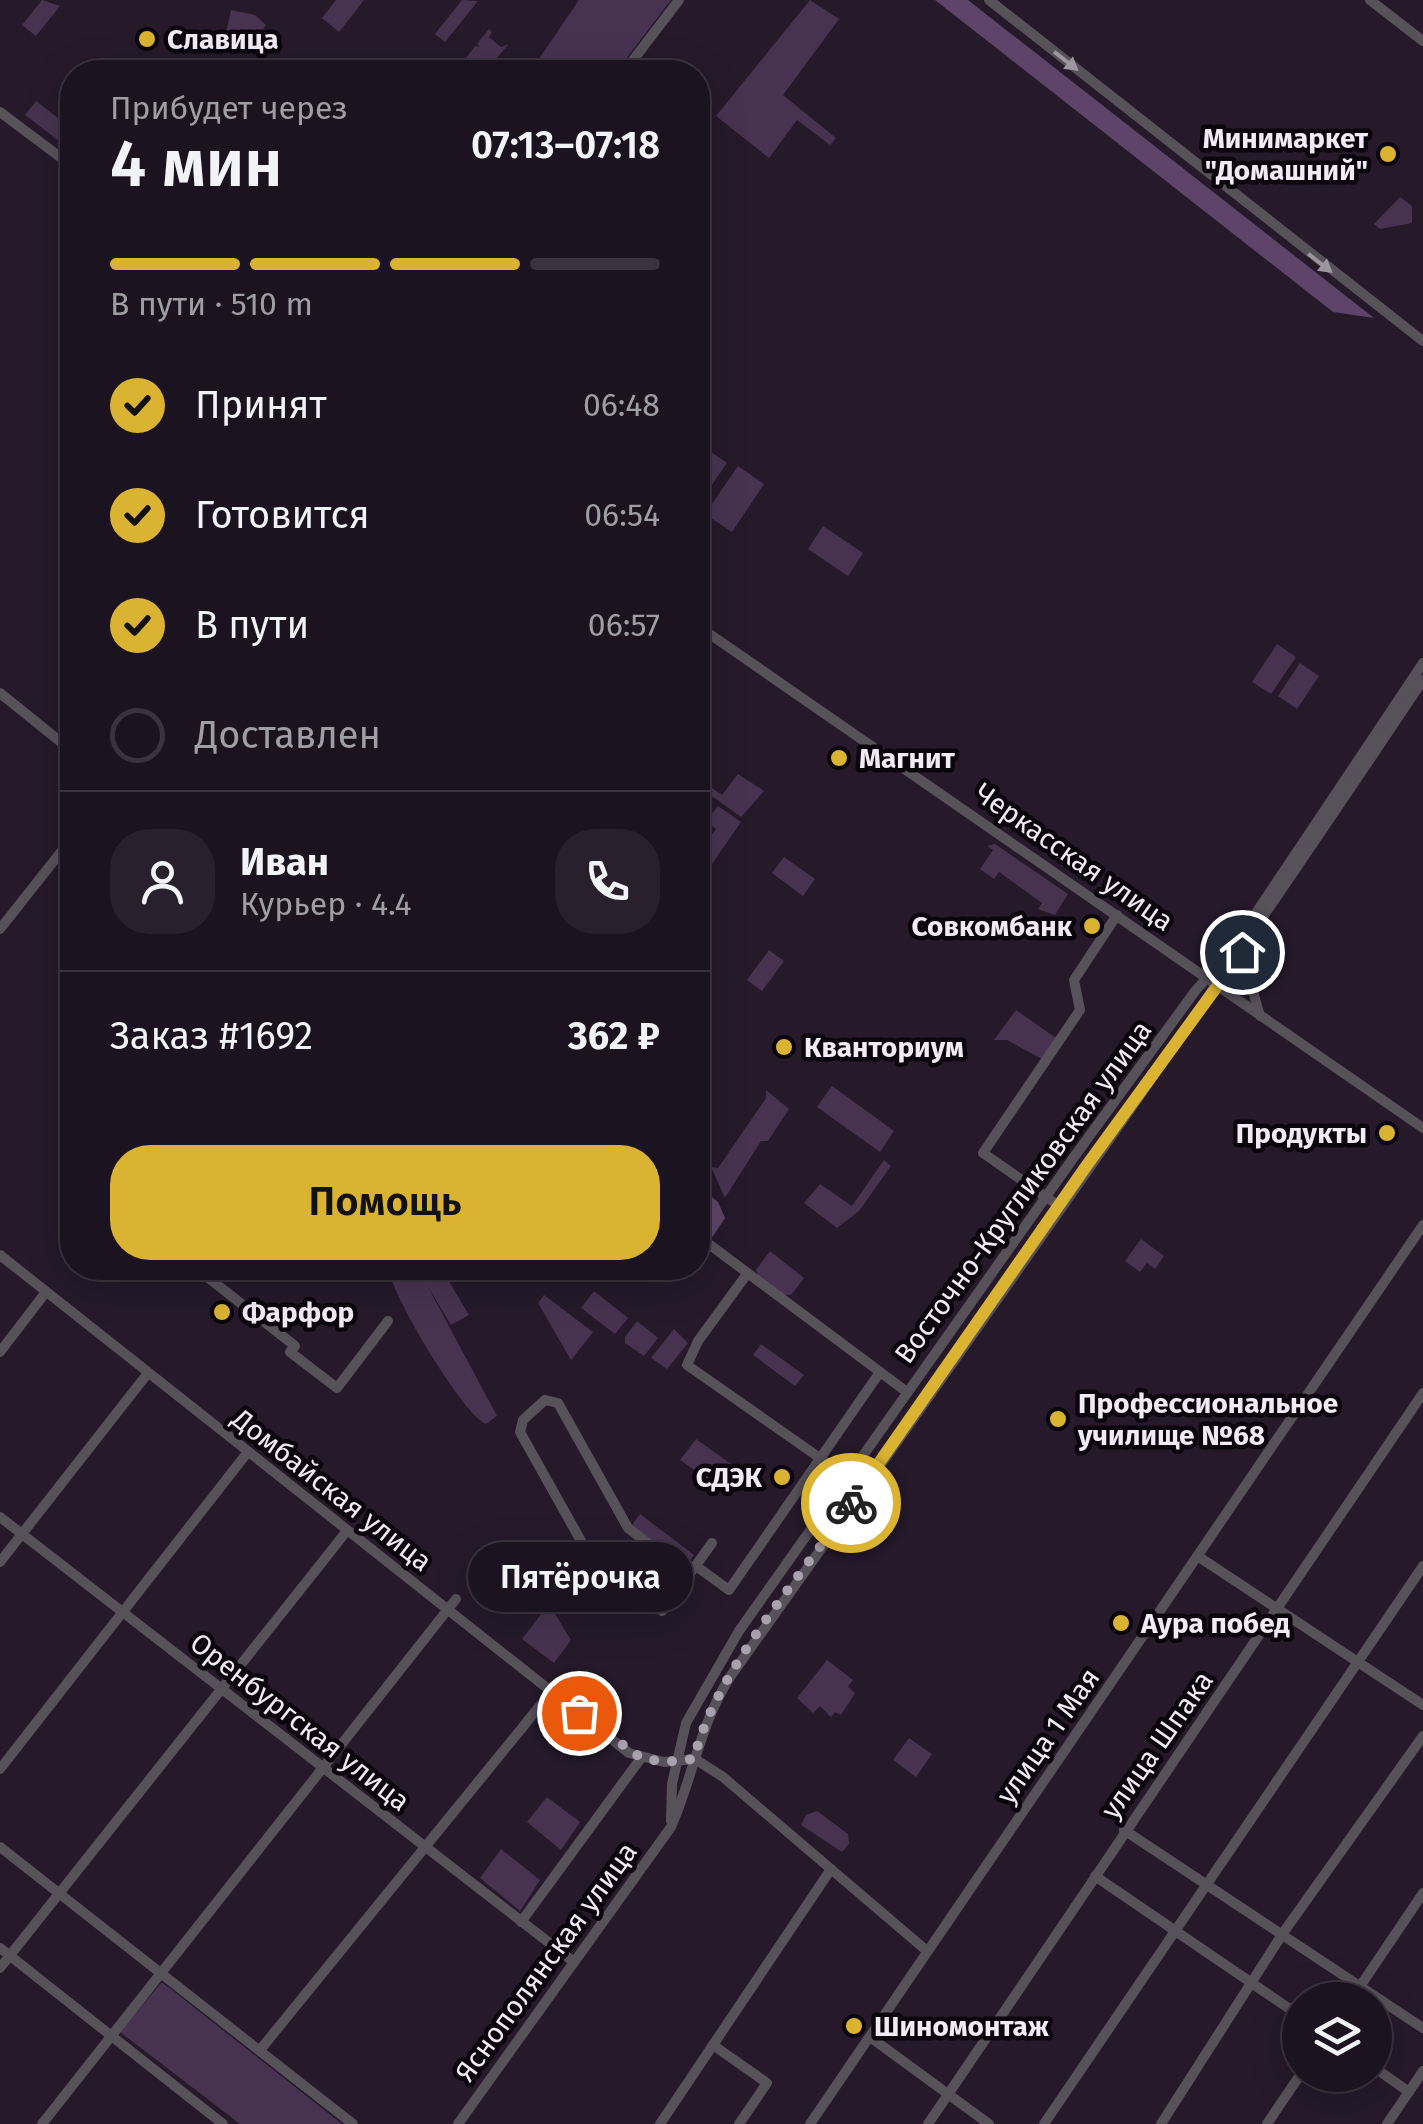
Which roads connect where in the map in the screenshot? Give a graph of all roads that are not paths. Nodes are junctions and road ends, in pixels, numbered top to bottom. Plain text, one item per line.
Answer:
1 (679, 0) edge
2 (990, 0) edge
3 (1370, 0) edge
4 (1423, 42) edge
5 (633, 60) edge
6 (0, 112) edge
7 (60, 157) edge
8 (1423, 341) edge
9 (710, 634) edge
10 (1423, 663) edge
11 (1423, 680) edge
12 (0, 693) edge
13 (60, 741) edge
14 (60, 853) edge
15 (1117, 915) junction
16 (0, 929) edge
17 (1242, 952) junction
18 (1206, 978) junction
19 (1218, 986) junction
20 (1260, 1016) junction
21 (1423, 1128) edge
22 (1046, 1196) junction
23 (1059, 1206) junction
24 (1423, 1225) edge
25 (1410, 1242) junction
26 (710, 1246) edge
27 (1423, 1251) edge
28 (0, 1255) edge
29 (746, 1274) junction
30 (211, 1280) edge
31 (46, 1292) junction
32 (388, 1321) dead end
33 (0, 1352) edge
34 (880, 1372) junction
35 (148, 1374) junction
36 (907, 1392) junction
37 (1423, 1393) edge
38 (248, 1453) junction
39 (820, 1457) junction
40 (847, 1477) junction
41 (0, 1517) edge
42 (346, 1532) junction
43 (22, 1534) junction
44 (712, 1544) dead end
45 (1199, 1556) junction
46 (0, 1562) edge
47 (1423, 1566) edge
48 (692, 1571) junction
49 (456, 1598) dead end
50 (447, 1610) junction
51 (1280, 1610) junction
52 (122, 1612) junction
53 (1358, 1662) junction
54 (716, 1668) junction
55 (730, 1677) junction
56 (222, 1689) junction
57 (552, 1691) junction
58 (1423, 1705) edge
59 (1423, 1736) edge
60 (678, 1757) junction
61 (641, 1758) junction
62 (694, 1759) junction
63 (322, 1767) junction
64 (0, 1769) edge
65 (723, 1777) junction
66 (690, 1783) junction
67 (670, 1827) junction
68 (1124, 1830) junction
69 (0, 1847) edge
70 (424, 1847) junction
71 (831, 1869) junction
72 (1095, 1876) junction
73 (1206, 1883) junction
74 (60, 1893) junction
75 (1423, 1893) edge
76 (521, 1922) junction
77 (1175, 1933) junction
78 (1283, 1933) junction
79 (5, 1951) edge
80 (927, 1951) junction
81 (574, 1962) junction
82 (0, 1968) edge
83 (160, 1973) junction
84 (1356, 1982) edge
85 (1363, 1982) edge
86 (1254, 1984) junction
87 (1282, 2003) edge
88 (1392, 2006) edge
89 (1423, 2028) edge
90 (111, 2034) junction
91 (870, 2037) junction
92 (712, 2045) junction
93 (260, 2050) junction
94 (1423, 2071) edge
95 (1392, 2080) edge
96 (1289, 2092) edge
97 (1409, 2092) junction
98 (947, 2095) junction
99 (207, 2119) edge
100 (42, 2124) edge
101 (223, 2124) edge
102 (353, 2124) edge
103 (458, 2124) edge
104 (660, 2124) edge
105 (739, 2124) edge
106 (810, 2124) edge
107 (928, 2124) edge
108 (989, 2124) edge
109 (1044, 2124) edge
110 (1160, 2124) edge
111 (1268, 2124) edge
112 (1387, 2124) edge

1 - 5 street
2 -> 8 street
3 - 4 street
6 - 7 street
9 - 15 street, Черкасская улица
10 - 18 street, Восточно-Кругликовская улица
11 - 17 street, Восточно-Кругликовская улица
12 - 13 street
14 - 16 street
15 - 18 street, Черкасская улица
15 - 22 street
17 - 19 street, Восточно-Кругликовская улица
17 - 20 street
18 - 19 street, Черкасская улица
18 - 22 street, Восточно-Кругликовская улица
19 - 20 street, Черкасская улица
19 - 23 street, Восточно-Кругликовская улица
20 - 21 street, Черкасская улица
22 - 23 street
22 - 36 street, Восточно-Кругликовская улица
23 - 55 street, Восточно-Кругликовская улица
24 - 25 street, улица 1 Мая
25 - 27 street
25 - 45 street, улица 1 Мая
26 - 29 street
28 - 31 street, Домбайская улица
29 - 34 street
29 - 39 street
30 - 32 street
31 - 33 street
31 - 35 street, Домбайская улица
34 - 36 street
34 - 39 street
35 - 38 street, Домбайская улица
35 - 43 street
36 - 40 street, Восточно-Кругликовская улица
37 - 51 street, улица Шпака
38 - 42 street, Домбайская улица
38 - 52 street
39 - 40 street
39 - 48 street
40 - 54 street, Восточно-Кругликовская улица
41 - 43 street, Оренбургская улица
42 - 50 street, Домбайская улица
42 - 56 street
43 - 46 street
43 - 52 street, Оренбургская улица
44 - 48 street
45 - 51 street
45 - 80 street, улица 1 Мая
47 - 53 street
48 - 48 street
49 - 50 street
50 - 57 street, Домбайская улица
50 - 63 street
51 - 53 street
51 - 68 street, улица Шпака
52 - 56 street, Оренбургская улица
52 - 64 street
53 - 58 street
53 - 73 street
54 - 55 street
54 - 60 street, Восточно-Кругликовская улица
55 - 62 street, Восточно-Кругликовская улица
56 - 63 street, Оренбургская улица
56 - 74 street
57 - 61 street, Домбайская улица
57 - 70 street
59 - 78 street
60 - 61 street
60 - 62 street
60 - 67 street, Восточно-Кругликовская улица
61 - 76 street, Яснополянская улица
62 - 65 street
62 - 66 street, Восточно-Кругликовская улица
63 - 70 street, Оренбургская улица
63 - 83 street
65 - 66 street
65 - 71 street
66 - 67 street, Яснополянская улица
67 - 81 street, Яснополянская улица
68 - 72 street, улица Шпака
68 - 73 street
69 - 74 street
70 - 76 street, Оренбургская улица
70 - 93 street
71 - 80 street
71 - 92 street
72 - 77 street
72 - 98 street, улица Шпака
73 - 77 street
73 - 78 street
74 - 79 street
74 - 83 street
75 - 85 street
76 - 81 street, Оренбургская улица
77 - 86 street
77 - 109 street
78 - 84 street
78 - 86 street
79 - 82 street
79 - 90 street
80 - 91 street, улица 1 Мая
81 - 103 street, Яснополянская улица
83 - 90 street
83 - 93 street
86 - 87 street
86 - 110 street
88 - 89 street
90 - 99 street
90 - 100 street
91 - 98 street
91 - 106 street, улица 1 Мая
92 - 104 street
92 - 105 street
93 - 102 street
94 - 97 street
95 - 97 street
96 - 111 street
97 - 112 street
98 - 107 street, улица Шпака
98 - 108 street
99 - 101 street

